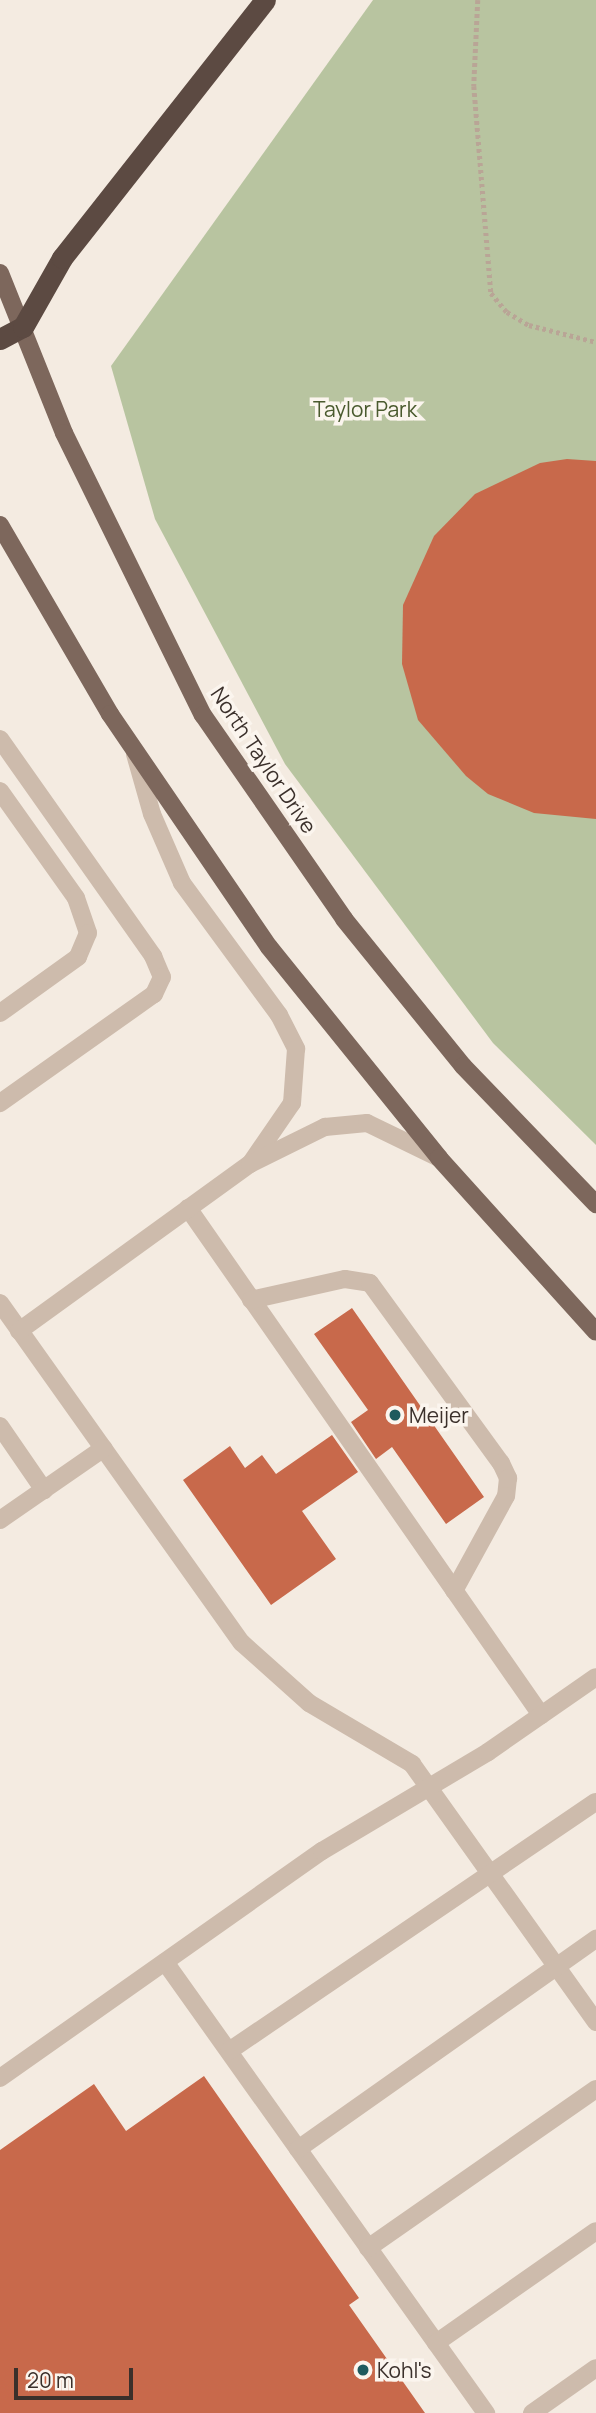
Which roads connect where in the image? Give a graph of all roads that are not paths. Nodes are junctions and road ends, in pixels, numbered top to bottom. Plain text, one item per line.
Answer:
1 (265, 0) edge
2 (0, 273) edge
3 (23, 327) junction
4 (0, 339) edge
5 (0, 525) edge
6 (0, 739) edge
7 (133, 747) junction
8 (0, 790) edge
9 (0, 1013) edge
10 (0, 1103) edge
11 (439, 1158) junction
12 (250, 1164) junction
13 (596, 1203) edge
14 (188, 1208) junction
15 (251, 1300) junction
16 (0, 1303) edge
17 (19, 1331) junction
18 (596, 1332) edge
19 (0, 1426) edge
20 (104, 1448) junction
21 (44, 1490) junction
22 (0, 1520) edge
23 (454, 1591) junction
24 (596, 1677) edge
25 (541, 1715) junction
26 (430, 1787) junction
27 (596, 1802) edge
28 (491, 1873) junction
29 (596, 1939) edge
30 (165, 1962) junction
31 (556, 1966) junction
32 (596, 2022) edge
33 (229, 2051) junction
34 (0, 2078) edge
35 (596, 2089) edge
36 (298, 2149) junction
37 (596, 2231) edge
38 (368, 2248) junction
39 (436, 2343) junction
40 (596, 2368) edge
41 (486, 2413) edge
42 (532, 2413) edge

1 - 3 highway
2 - 3 main road, North Taylor Drive
3 - 4 highway
3 - 13 main road, North Taylor Drive
5 - 7 main road
6 - 10 lane
7 - 11 main road
7 - 12 lane
8 - 9 lane
11 - 12 lane
11 - 18 main road
12 - 14 lane
14 - 15 lane
14 - 17 lane
15 - 23 lane
15 - 23 lane
16 - 17 lane
17 - 20 lane
19 - 21 lane
20 - 21 lane
20 - 26 lane
21 - 22 lane
23 - 25 lane
24 - 25 lane
25 - 26 lane
26 - 28 lane
26 - 30 lane
27 - 28 lane
28 - 31 lane
28 - 33 lane
29 - 31 lane
30 - 33 lane
30 - 34 lane
31 - 32 lane
31 - 36 lane
33 - 36 lane
35 - 38 lane
36 - 38 lane
37 - 39 lane
38 - 39 lane
39 - 41 lane
40 - 42 lane

